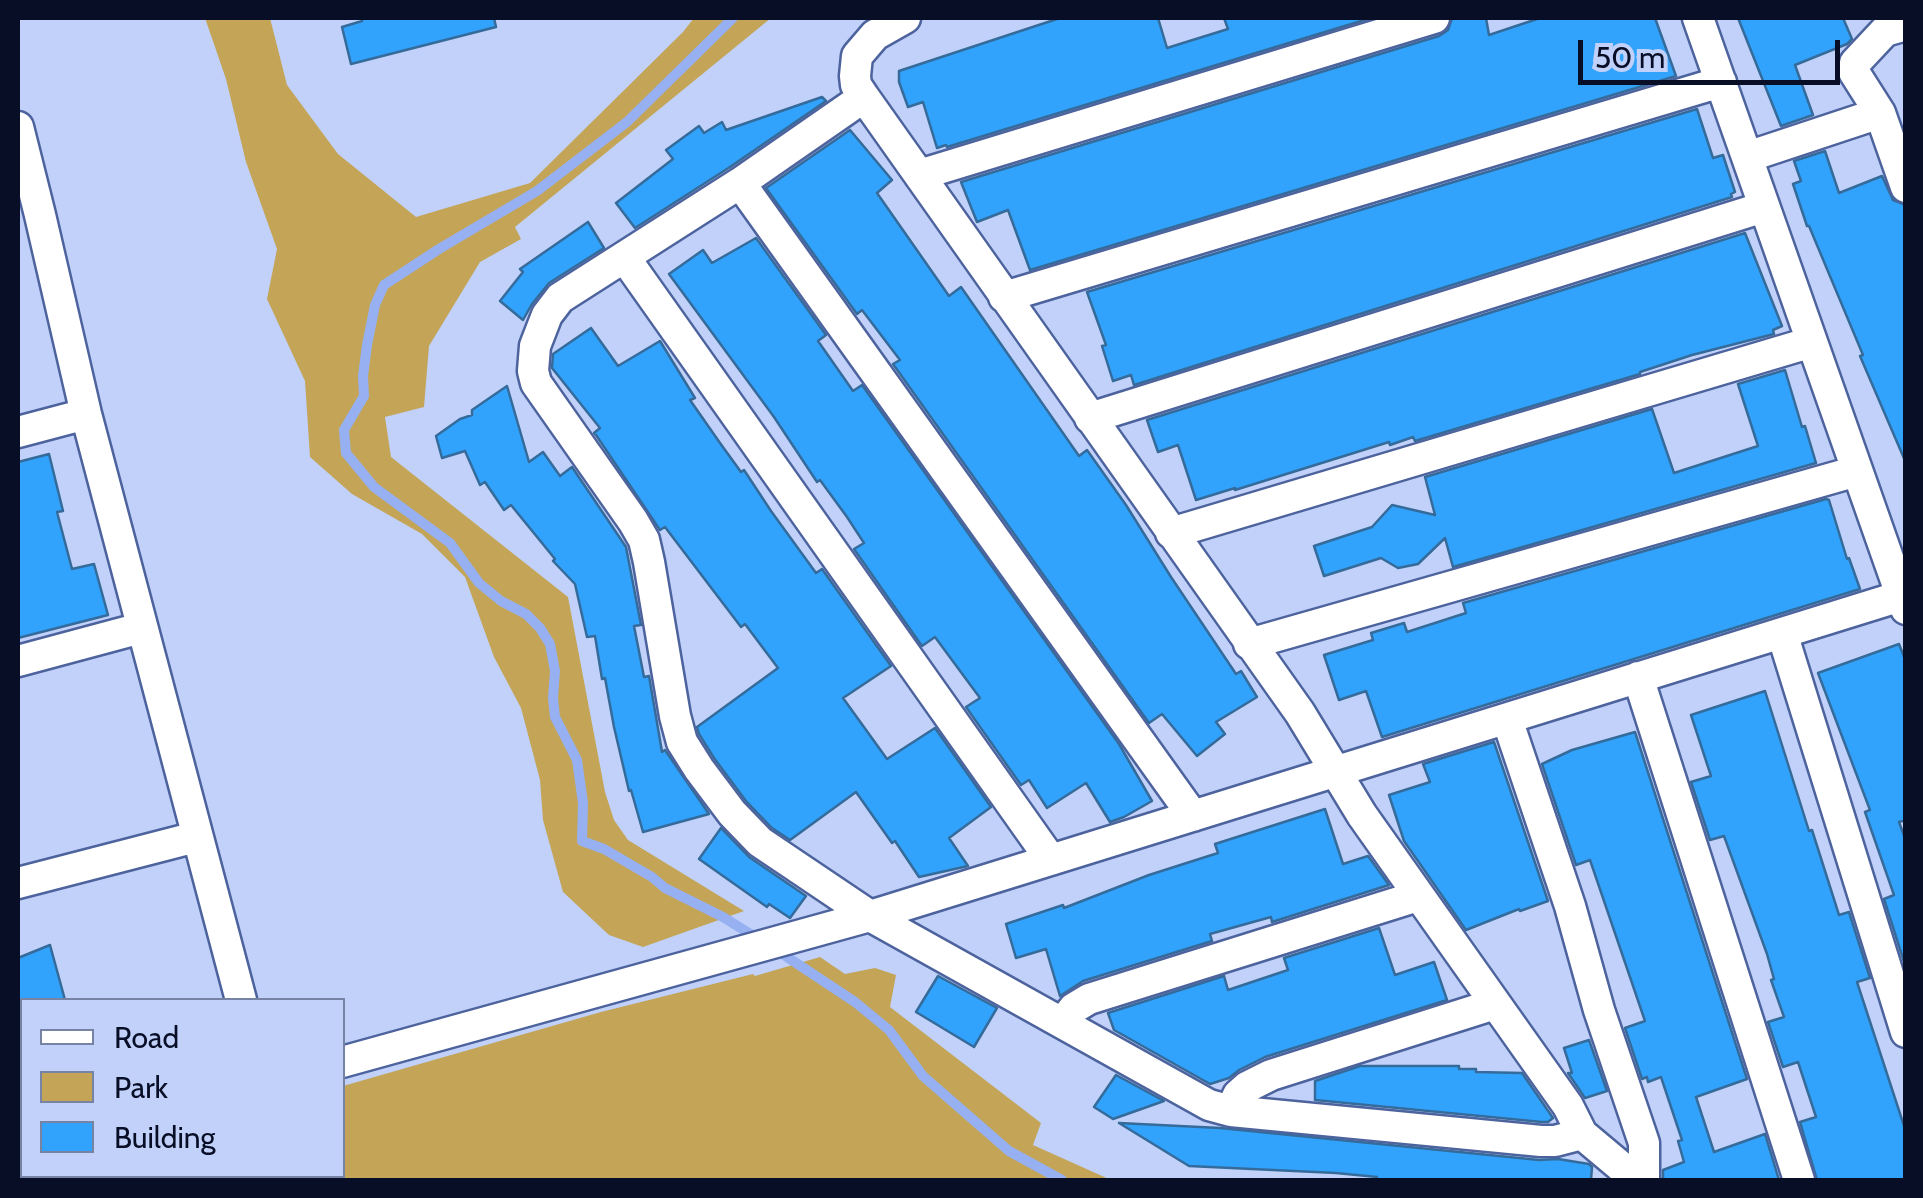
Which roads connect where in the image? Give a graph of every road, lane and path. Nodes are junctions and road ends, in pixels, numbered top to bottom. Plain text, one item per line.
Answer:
1 (905, 18) edge
2 (1434, 18) edge
3 (1698, 18) edge
4 (1906, 26) edge
5 (1720, 82) junction
6 (864, 97) junction
7 (1880, 113) junction
8 (18, 128) edge
9 (1747, 157) junction
10 (919, 175) junction
11 (740, 183) junction
12 (1906, 186) edge
13 (1764, 207) junction
14 (29, 218) edge
15 (625, 258) junction
16 (1004, 296) junction
17 (1812, 342) junction
18 (86, 414) junction
19 (1090, 418) junction
20 (18, 432) edge
21 (1857, 471) junction
22 (1171, 533) junction
23 (1904, 602) edge
24 (142, 628) junction
25 (1782, 633) junction
26 (1250, 644) junction
27 (18, 661) edge
28 (1638, 678) junction
29 (1507, 719) junction
30 (1335, 772) junction
31 (1193, 816) junction
32 (196, 837) junction
33 (1051, 860) junction
34 (18, 883) edge
35 (1418, 896) junction
36 (870, 916) junction
37 (239, 998) edge
38 (1496, 1004) junction
39 (1063, 1022) junction
40 (1906, 1032) edge
41 (345, 1061) edge
42 (1231, 1110) junction
43 (1582, 1134) junction
44 (1634, 1180) edge
45 (1644, 1180) edge
46 (1798, 1180) edge

1 - 6 street
2 - 10 street
3 - 5 street
4 - 7 street
5 - 9 street
5 - 16 street
6 - 10 street
6 - 11 street
7 - 9 street
7 - 12 street
8 - 14 street
9 - 13 street
10 - 16 street
11 - 15 street
11 - 31 street
13 - 17 street
13 - 19 street
14 - 18 street
15 - 33 street
15 - 36 street
16 - 19 street
17 - 21 street
17 - 22 street
18 - 20 street
18 - 24 street
19 - 22 street
21 - 23 street
21 - 26 street
22 - 26 street
23 - 25 street
24 - 27 street
24 - 32 street
25 - 28 street
25 - 40 street
26 - 30 street
28 - 29 street
28 - 46 street
29 - 30 street
29 - 45 street
30 - 31 street
30 - 35 street
31 - 33 street
32 - 34 street
32 - 37 street
33 - 36 street
35 - 38 street
35 - 39 street
36 - 39 street
36 - 41 street
38 - 42 street
38 - 43 street
39 - 42 street
42 - 43 street
43 - 44 street

